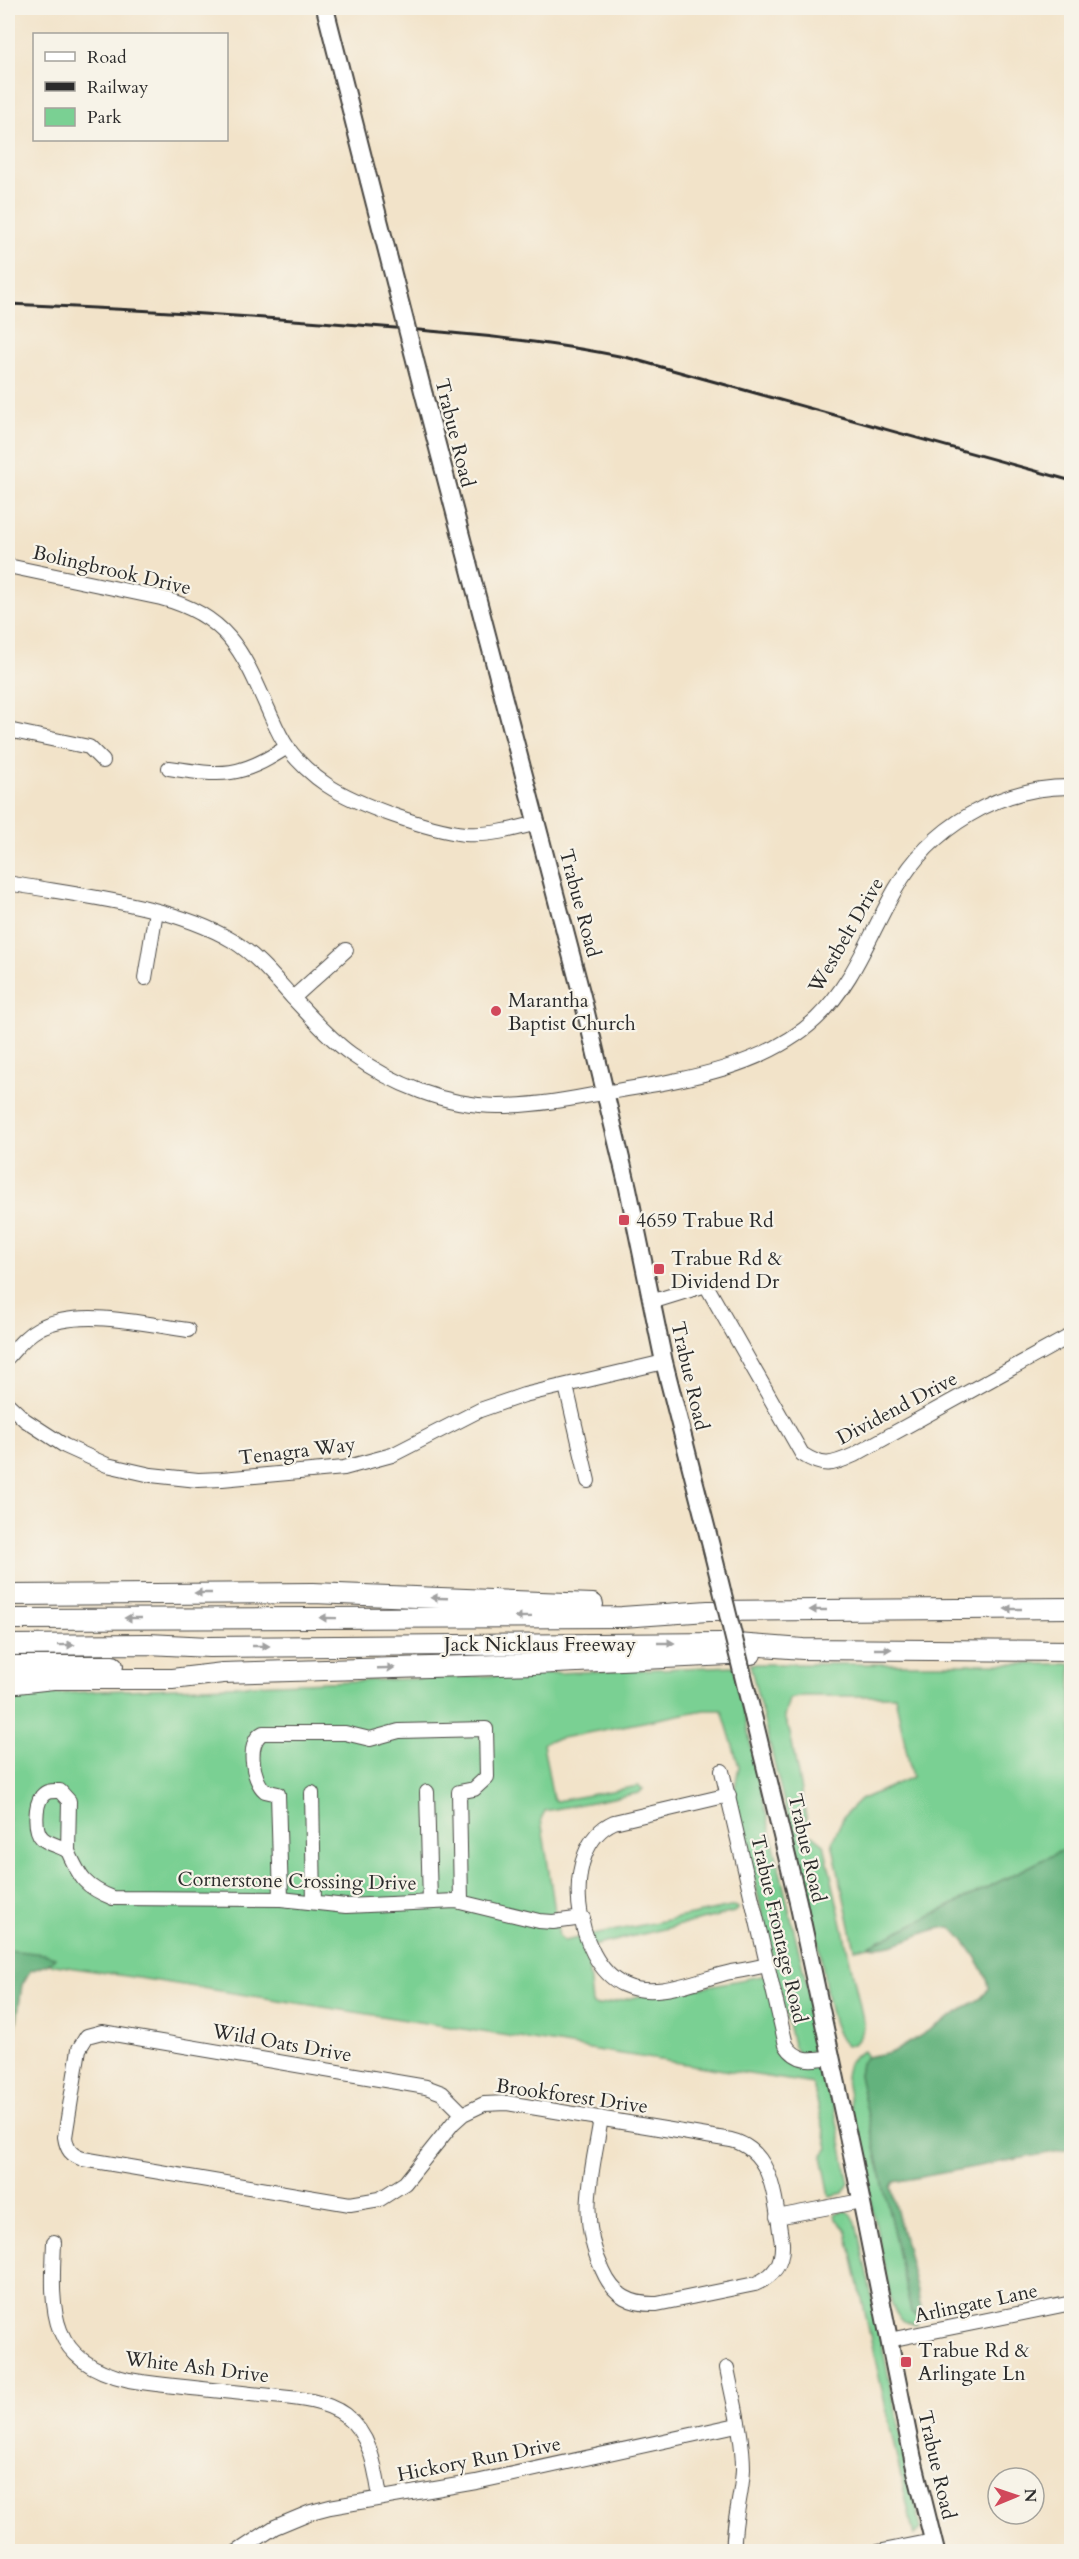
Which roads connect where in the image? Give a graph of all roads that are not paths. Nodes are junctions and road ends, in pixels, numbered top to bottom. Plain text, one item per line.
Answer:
1 (325, 8) edge
2 (8, 566) edge
3 (8, 730) edge
4 (286, 747) junction
5 (103, 760) dead end
6 (169, 768) dead end
7 (1071, 787) edge
8 (537, 824) junction
9 (8, 883) edge
10 (156, 911) junction
11 (346, 950) dead end
12 (145, 978) dead end
13 (293, 998) junction
14 (607, 1093) junction
15 (651, 1302) junction
16 (188, 1330) dead end
17 (1071, 1335) edge
18 (8, 1357) edge
19 (664, 1362) junction
20 (566, 1386) junction
21 (8, 1404) edge
22 (588, 1482) dead end
23 (8, 1580) edge
24 (8, 1594) edge
25 (92, 1594) junction
26 (1071, 1608) edge
27 (708, 1611) junction
28 (8, 1619) edge
29 (8, 1646) edge
30 (803, 1649) junction
31 (1071, 1651) edge
32 (8, 1666) edge
33 (223, 1673) junction
34 (8, 1684) edge
35 (722, 1771) dead end
36 (427, 1792) dead end
37 (312, 1793) dead end
38 (729, 1795) junction
39 (68, 1851) dead end
40 (280, 1899) junction
41 (461, 1901) junction
42 (314, 1902) junction
43 (430, 1902) junction
44 (583, 1918) junction
45 (767, 1965) junction
46 (832, 2058) junction
47 (463, 2114) junction
48 (601, 2118) junction
49 (69, 2150) joint
50 (861, 2201) junction
51 (777, 2217) junction
52 (54, 2242) dead end
53 (1071, 2303) edge
54 (889, 2340) junction
55 (727, 2368) dead end
56 (737, 2425) junction
57 (380, 2497) junction
58 (935, 2546) edge
59 (237, 2552) edge
60 (734, 2552) edge
61 (878, 2552) edge

1 - 8 main road, Trabue Road, bridge
2 - 4 street, Bolingbrook Drive
3 - 5 street
4 - 6 street
4 - 8 street, Bolingbrook Drive
7 - 14 street, Westbelt Drive
8 - 14 main road, Trabue Road
9 - 10 street, Westbelt Drive
10 - 12 street
10 - 13 street, Westbelt Drive
11 - 13 street
13 - 14 street, Westbelt Drive
14 - 15 main road, Trabue Road
15 - 17 street, Dividend Drive
15 - 19 main road, Trabue Road
16 - 18 street
19 - 20 street, Tenagra Way
19 - 46 main road, Trabue Road, bridge
20 - 21 street, Tenagra Way
20 - 22 street
23 - 25 highway
24 - 25 highway
27 -> 25 highway
26 -> 27 highway, Jack Nicklaus Freeway
27 -> 28 highway, Jack Nicklaus Freeway
29 -> 30 highway, Jack Nicklaus Freeway
30 -> 31 highway, Jack Nicklaus Freeway
33 -> 30 highway
32 - 33 highway
33 - 34 highway
35 - 38 street, Trabue Frontage Road
36 - 43 street
37 - 42 street
38 - 44 street
38 - 45 street, Trabue Frontage Road
39 - 40 street, Cornerstone Crossing Drive
40 - 41 street
40 - 42 street, Cornerstone Crossing Drive
41 - 43 street, Cornerstone Crossing Drive
41 - 44 street, Cornerstone Crossing Drive
42 - 43 street, Cornerstone Crossing Drive
44 - 45 street
45 - 46 street, Trabue Frontage Road
46 - 50 main road, Trabue Road
47 - 48 street, Brookforest Drive
47 - 49 street, Brookforest Drive
47 - 49 street, Wild Oats Drive
48 - 51 street, Brookforest Drive
48 - 51 street
50 - 51 street
50 - 54 main road, Trabue Road
52 - 57 street, White Ash Drive
53 - 54 street, Arlingate Lane
54 - 58 main road, Trabue Road
55 - 56 street
56 - 57 street, Hickory Run Drive
56 - 60 street
57 - 59 street, Hickory Run Drive
58 - 61 street

